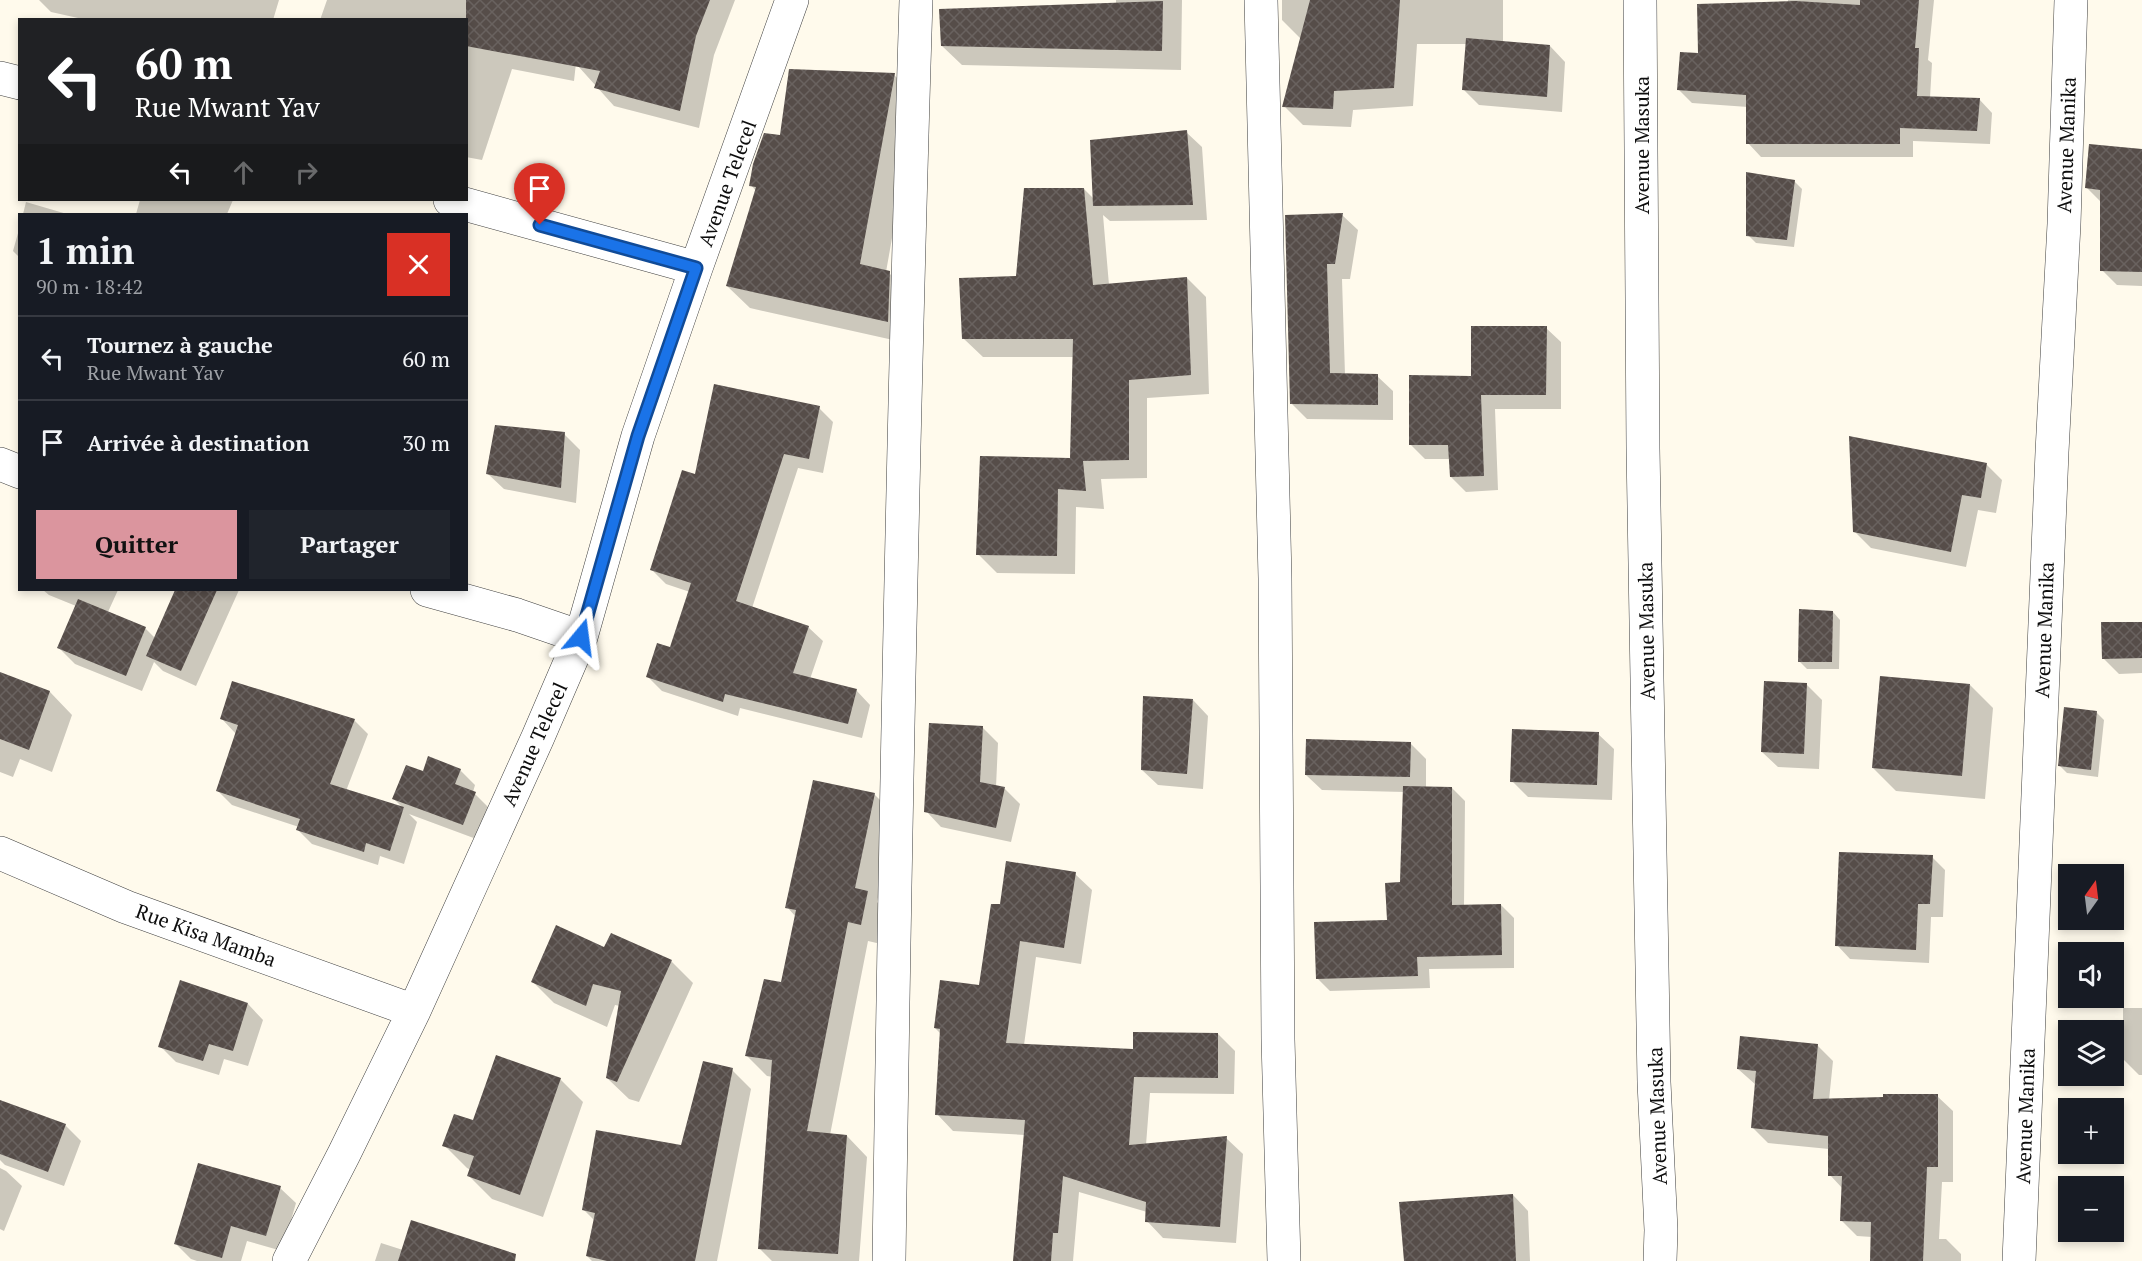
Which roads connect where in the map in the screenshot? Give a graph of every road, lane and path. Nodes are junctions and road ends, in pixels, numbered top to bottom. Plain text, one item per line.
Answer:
1 (792, 0) edge
2 (916, 0) edge
3 (1261, 0) edge
4 (1640, 0) edge
5 (2071, 0) edge
6 (0, 78) edge
7 (18, 82) edge
8 (454, 201) edge
9 (696, 268) junction
10 (0, 464) edge
11 (18, 471) edge
12 (431, 591) edge
13 (581, 637) junction
14 (0, 853) edge
15 (414, 1011) junction
16 (289, 1261) edge
17 (888, 1261) edge
18 (1284, 1261) edge
19 (1660, 1261) edge
20 (2019, 1261) edge

1 - 9 street, Avenue Telecel
2 - 17 street
3 - 18 street
4 - 19 street, Avenue Masuka
5 - 20 street, Avenue Manika
6 - 7 street
8 - 9 street
9 - 13 street, Avenue Telecel
10 - 11 street
12 - 13 street
13 - 15 street, Avenue Telecel
14 - 15 street, Rue Kisa Mamba
15 - 16 street, Avenue Telecel

